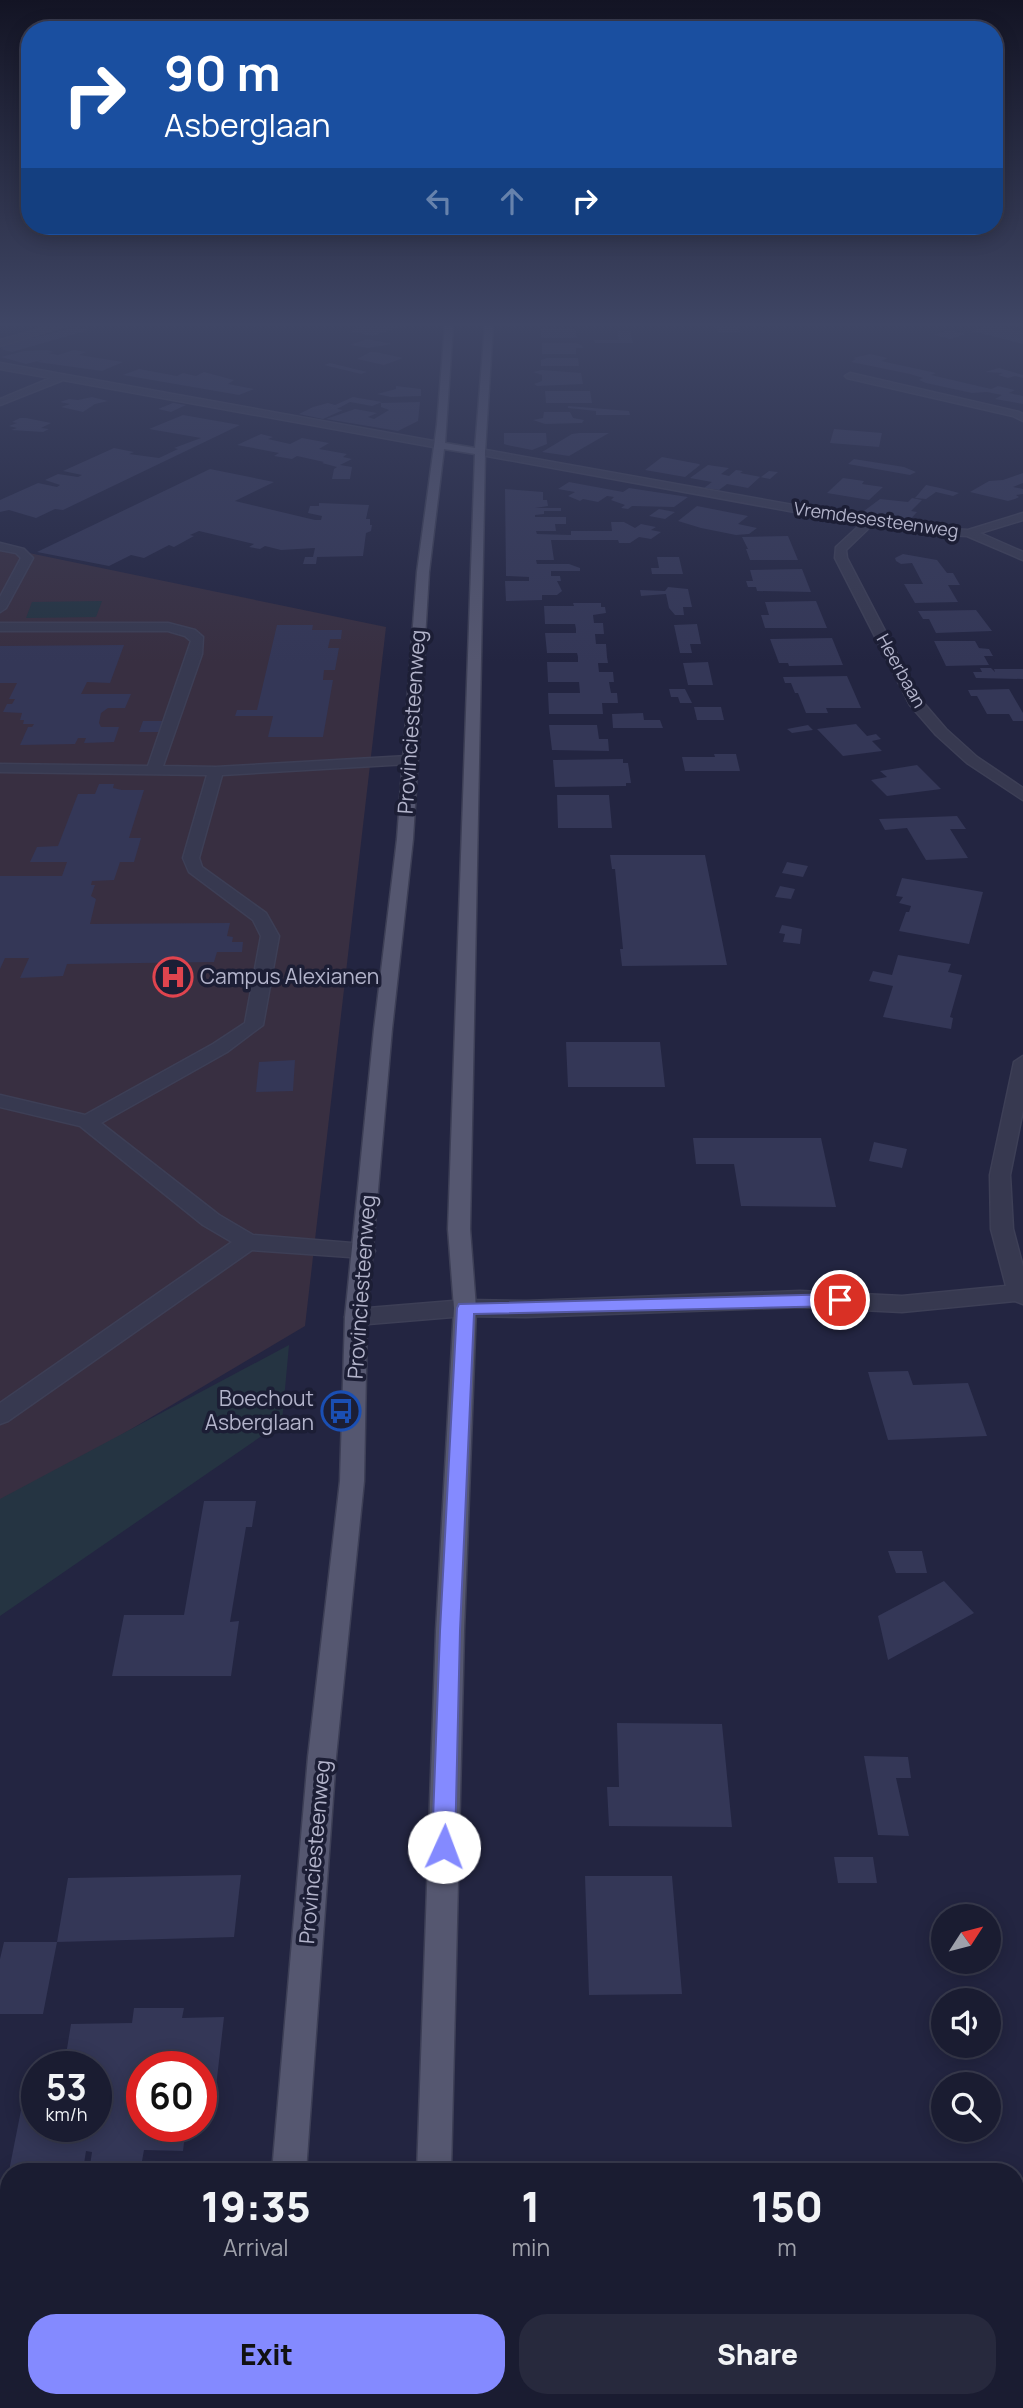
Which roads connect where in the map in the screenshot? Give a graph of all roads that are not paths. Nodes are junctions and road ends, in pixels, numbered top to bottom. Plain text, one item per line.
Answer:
1 (397, 437) edge
2 (440, 437) edge
3 (481, 437) edge
4 (439, 445) junction
5 (480, 452) junction
6 (1023, 516) edge
7 (869, 523) junction
8 (969, 533) junction
9 (0, 546) edge
10 (1023, 556) edge
11 (0, 608) edge
12 (0, 627) edge
13 (408, 760) junction
14 (0, 768) edge
15 (155, 768) junction
16 (216, 771) junction
17 (1023, 794) edge
18 (1023, 1062) edge
19 (0, 1101) edge
20 (87, 1122) junction
21 (248, 1242) junction
22 (364, 1251) junction
23 (1021, 1295) edge
24 (465, 1308) junction
25 (356, 1317) junction
26 (0, 1415) edge
27 (290, 2163) edge
28 (434, 2163) edge

1 - 4 street
2 - 4 main road, Provinciesteenweg
3 - 5 main road
4 - 5 main road
4 - 13 main road, Provinciesteenweg
5 - 7 street, Vremdesesteenweg
5 - 24 main road
6 - 8 street, Vremdesesteenweg
7 - 8 street, Vremdesesteenweg
7 - 17 street, Heerbaan
8 - 10 street
9 - 11 street
12 - 15 street
13 - 16 street
13 - 22 main road, Provinciesteenweg
14 - 15 street
15 - 16 street
16 - 20 street
18 - 23 street
19 - 20 street
20 - 21 street
21 - 22 street
21 - 26 street
22 - 25 main road, Provinciesteenweg
23 - 24 street
24 - 25 street
24 - 28 main road
25 - 27 main road, Provinciesteenweg

